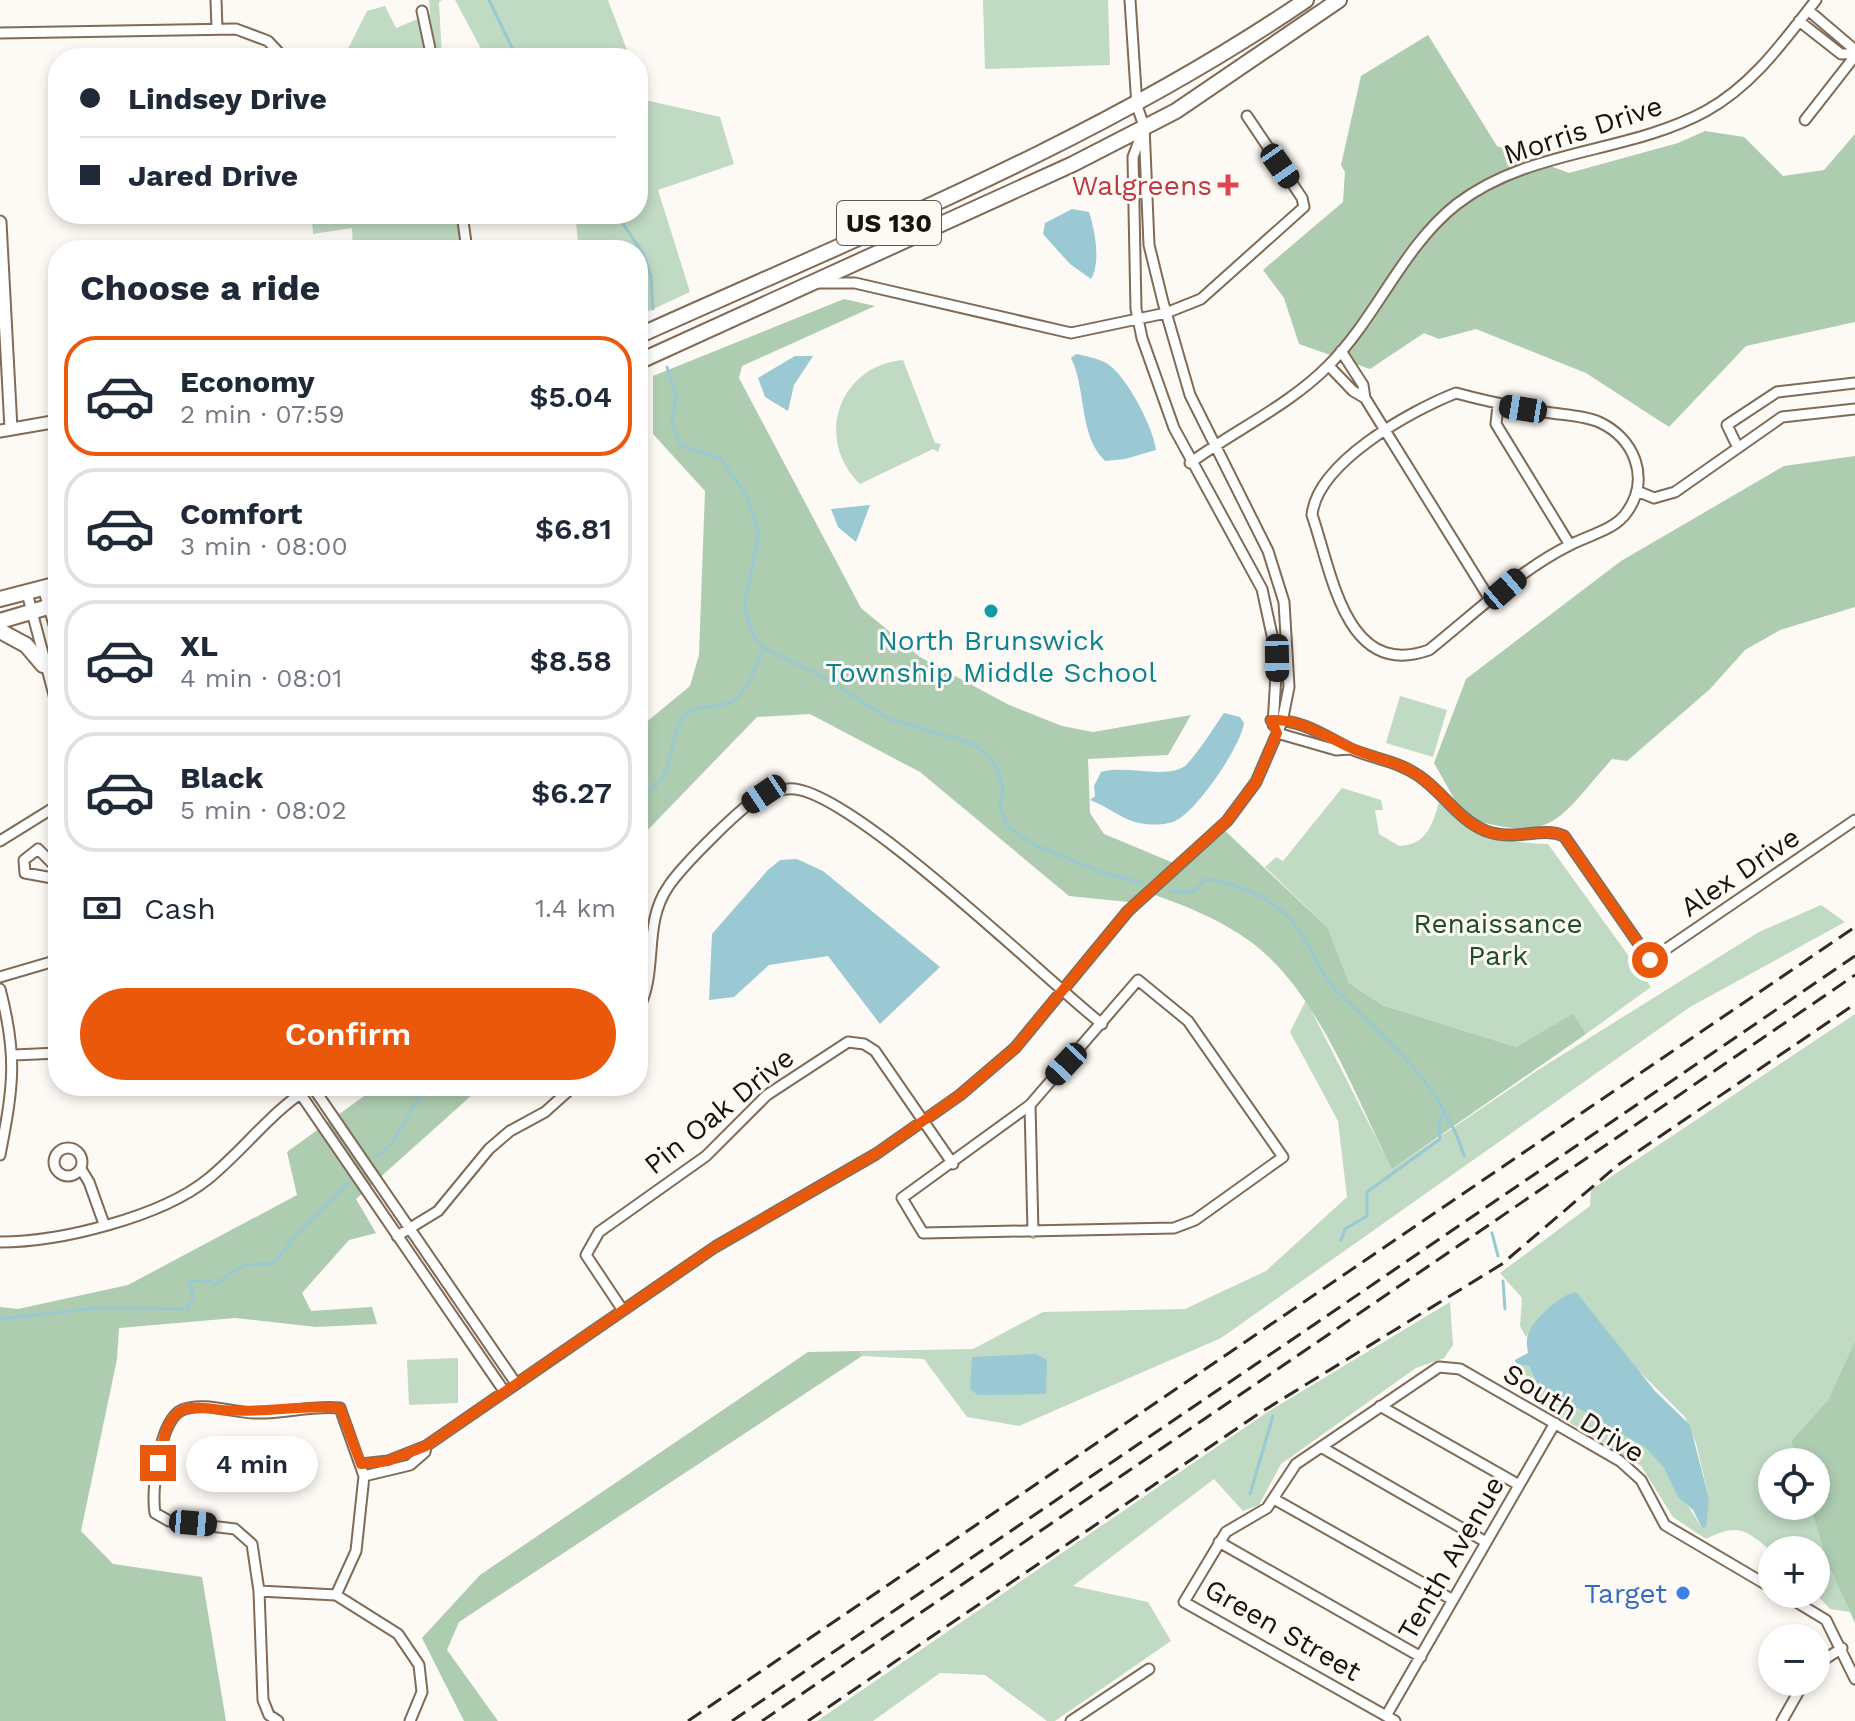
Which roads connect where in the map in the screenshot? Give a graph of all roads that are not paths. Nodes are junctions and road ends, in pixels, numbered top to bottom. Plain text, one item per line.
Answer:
1 (216, 0) edge
2 (1130, 0) edge
3 (1306, 0) edge
4 (1339, 0) edge
5 (1816, 0) edge
6 (1808, 10) junction
7 (422, 11) dead end
8 (1799, 21) junction
9 (217, 29) junction
10 (0, 33) edge
11 (277, 48) edge
12 (430, 48) edge
13 (1855, 53) edge
14 (1137, 106) junction
15 (1247, 116) dead end
16 (1805, 120) dead end
17 (1144, 126) junction
18 (0, 222) edge
19 (808, 284) junction
20 (1166, 313) junction
21 (1138, 320) junction
22 (663, 325) junction
23 (648, 326) edge
24 (648, 332) edge
25 (1341, 351) junction
26 (648, 357) edge
27 (1329, 366) junction
28 (1855, 383) edge
29 (1365, 398) junction
30 (1498, 405) junction
31 (1855, 409) edge
32 (48, 423) edge
33 (5, 430) edge
34 (1386, 432) junction
35 (1214, 446) junction
36 (1738, 448) junction
37 (1190, 463) junction
38 (1637, 491) junction
39 (1570, 545) junction
40 (48, 587) edge
41 (27, 593) junction
42 (0, 599) edge
43 (1491, 601) junction
44 (48, 606) edge
45 (31, 611) junction
46 (0, 621) edge
47 (0, 631) edge
48 (43, 665) junction
49 (48, 680) edge
50 (1282, 719) junction
51 (1271, 720) junction
52 (1277, 733) junction
53 (1351, 749) junction
54 (48, 811) edge
55 (1855, 820) edge
56 (0, 841) edge
57 (48, 859) edge
58 (48, 877) edge
59 (48, 963) edge
60 (648, 970) edge
61 (0, 977) edge
62 (0, 989) edge
63 (1060, 991) junction
64 (1102, 1024) junction
65 (48, 1053) edge
66 (14, 1055) junction
67 (291, 1096) edge
68 (301, 1096) edge
69 (319, 1096) edge
70 (563, 1096) edge
71 (1030, 1105) junction
72 (923, 1123) junction
73 (0, 1155) edge
74 (953, 1164) junction
75 (81, 1169) dead end
76 (104, 1224) junction
77 (409, 1228) junction
78 (1033, 1232) junction
79 (397, 1236) junction
80 (0, 1242) edge
81 (622, 1309) junction
82 (1456, 1368) joint
83 (515, 1382) junction
84 (504, 1391) junction
85 (1380, 1406) junction
86 (1555, 1423) junction
87 (426, 1446) junction
88 (1321, 1447) junction
89 (361, 1464) junction
90 (364, 1476) junction
91 (1519, 1485) junction
92 (1274, 1499) junction
93 (1219, 1542) junction
94 (1486, 1542) junction
95 (1758, 1580) edge
96 (259, 1591) junction
97 (336, 1595) junction
98 (1453, 1600) junction
99 (1806, 1608) edge
100 (1842, 1648) junction
101 (1830, 1656) edge
102 (1421, 1657) junction
103 (1149, 1669) dead end
104 (1855, 1679) edge
105 (1796, 1696) edge
106 (1391, 1718) edge
107 (278, 1721) edge
108 (410, 1721) edge
109 (1071, 1721) edge
110 (1782, 1721) edge

1 - 9 street
2 - 14 street
3 - 14 highway, US 130
4 - 17 highway, US 130
5 - 6 street, Morris Drive
6 - 8 street, Morris Drive
6 - 13 street
7 - 12 street
8 - 13 street
8 - 25 street, Morris Drive
9 - 10 street
9 - 11 street
13 - 16 street
14 - 17 street
14 - 22 highway, US 130
15 - 20 street
17 - 19 highway, US 130
17 - 20 street
17 - 21 street
18 - 33 street
19 - 21 street
19 - 26 highway, US 130
20 - 21 street
20 - 35 street
21 - 37 street
22 - 23 highway
22 - 24 highway, US 130
25 - 27 street, Morris Drive
25 - 29 street
27 - 29 street
27 - 35 street, Morris Drive
28 - 36 street
29 - 34 street
30 - 34 street
30 - 38 street
30 - 39 street
31 - 36 street
32 - 33 street
34 - 43 street
34 - 43 street
35 - 37 street, Morris Drive
35 - 50 street
36 - 38 street
37 - 51 street
38 - 39 street
39 - 43 street
40 - 41 highway
41 - 42 highway
41 - 45 street
44 - 45 highway
45 - 46 highway
45 - 48 street
47 - 48 highway
48 - 49 street
50 - 51 street
50 - 52 street
50 - 53 street
51 - 52 street
52 - 53 street
52 - 63 street
53 - 55 street, Alex Drive
54 - 56 street
57 - 58 street
59 - 61 street
60 - 63 street
62 - 66 street
63 - 64 street
63 - 72 street
64 - 71 street
64 - 78 street
65 - 66 street
66 - 73 street
67 - 76 street
68 - 79 street
69 - 77 street
70 - 77 street
71 - 74 street
71 - 78 street
72 - 74 street
72 - 81 street
72 - 81 street, Pin Oak Drive
74 - 78 street
75 - 76 street
76 - 80 street
77 - 79 street
77 - 83 street
79 - 84 street
81 - 83 street
82 - 85 street, Green Street
82 - 86 street, South Drive
83 - 84 street
84 - 87 street
85 - 88 street, Green Street
85 - 91 street
86 - 91 street, Tenth Avenue
86 - 95 street, South Drive
87 - 89 street
87 - 90 street
88 - 92 street, Green Street
88 - 94 street
89 - 90 street
89 - 96 street
90 - 97 street
91 - 94 street, Tenth Avenue
92 - 93 street, Green Street
92 - 98 street
93 - 102 street
93 - 106 street, Green Street
94 - 98 street, Tenth Avenue
96 - 97 street
96 - 107 street
97 - 108 street
98 - 102 street, Tenth Avenue
99 - 100 street
100 - 101 street
100 - 104 street
102 - 106 street, Tenth Avenue
103 - 109 street
105 - 110 street

